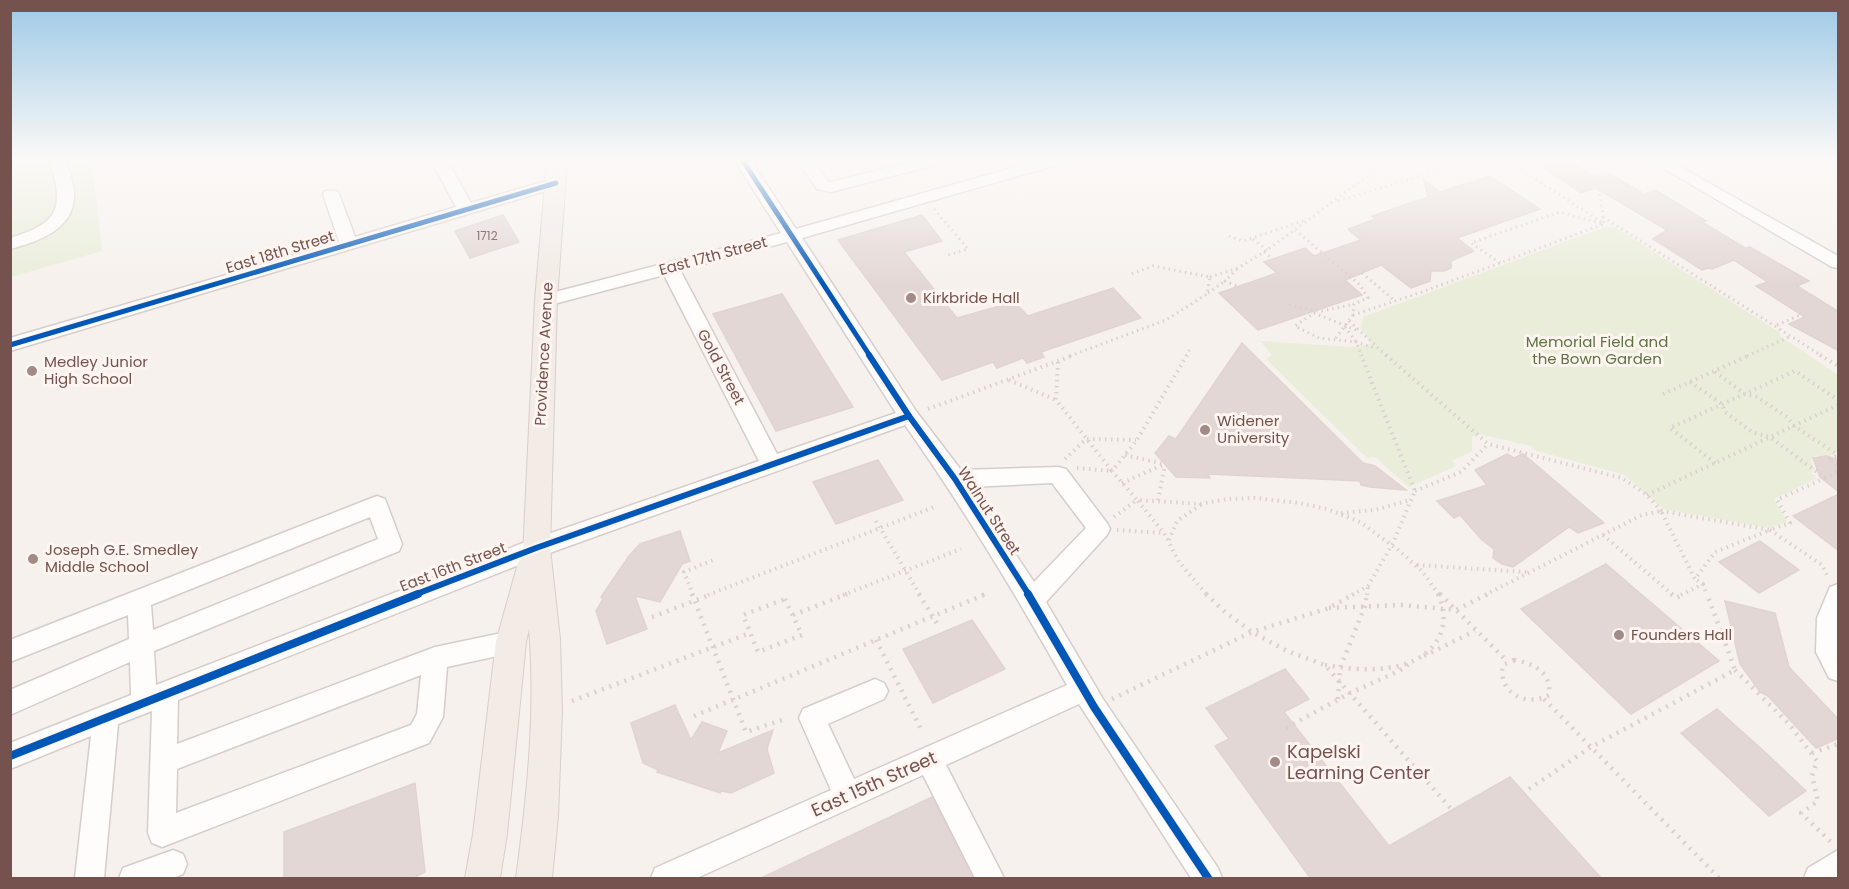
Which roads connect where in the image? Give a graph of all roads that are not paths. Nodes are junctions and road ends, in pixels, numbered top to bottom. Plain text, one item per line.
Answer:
1 (65, 202) edge
2 (335, 202) edge
3 (462, 202) edge
4 (484, 202) edge
5 (554, 202) edge
6 (771, 202) edge
7 (893, 202) edge
8 (908, 202) edge
9 (1732, 202) edge
10 (896, 206) junction
11 (466, 210) junction
12 (793, 235) junction
13 (10, 244) edge
14 (349, 244) junction
15 (1839, 263) edge
16 (669, 267) junction
17 (546, 300) junction
18 (10, 345) edge
19 (909, 416) junction
20 (772, 466) junction
21 (955, 479) junction
22 (536, 548) junction
23 (1838, 595) edge
24 (140, 599) junction
25 (1032, 600) junction
26 (511, 642) junction
27 (141, 645) junction
28 (10, 651) edge
29 (435, 658) junction
30 (1839, 670) edge
31 (875, 691) dead end
32 (155, 697) junction
33 (1089, 698) junction
34 (10, 703) edge
35 (106, 717) junction
36 (10, 756) edge
37 (929, 759) junction
38 (163, 762) junction
39 (848, 796) junction
40 (173, 864) dead end
41 (1839, 864) edge
42 (89, 879) edge
43 (132, 879) edge
44 (482, 879) edge
45 (534, 879) edge
46 (665, 879) edge
47 (990, 879) edge
48 (1209, 879) edge
49 (1818, 879) edge

1 - 13 street
2 - 14 street
3 - 11 street
4 - 11 street, East 18th Street
5 - 17 main road, Providence Avenue
6 - 12 street, Walnut Street
7 - 10 street
8 - 10 street, East 17th Street
9 - 15 street
10 - 12 street, East 17th Street
11 - 14 street, East 18th Street
12 - 16 street, East 17th Street
12 - 19 street, Walnut Street
14 - 18 street, East 18th Street
16 - 17 street, East 17th Street
16 - 20 street, Gold Street
17 - 22 main road, Providence Avenue
19 - 20 street, East 16th Street
19 - 21 street, Walnut Street
20 - 22 street, East 16th Street
21 - 25 street, Walnut Street
21 - 25 street
22 - 26 main road, Providence Avenue
22 - 32 street, East 16th Street
22 - 45 main road, Providence Avenue
23 - 30 street
24 - 27 street
24 - 27 street
24 - 28 street
25 - 33 street, Walnut Street
26 - 29 street
26 - 44 main road, Providence Avenue
27 - 32 street
27 - 34 street
29 - 38 street
29 - 38 street
31 - 39 street
32 - 35 street, East 16th Street
32 - 38 street
33 - 37 street, East 15th Street
33 - 48 street, Walnut Street
35 - 36 street, East 16th Street
35 - 42 street
37 - 39 street, East 15th Street
37 - 47 street
39 - 46 street, East 15th Street
40 - 43 street
41 - 49 street

